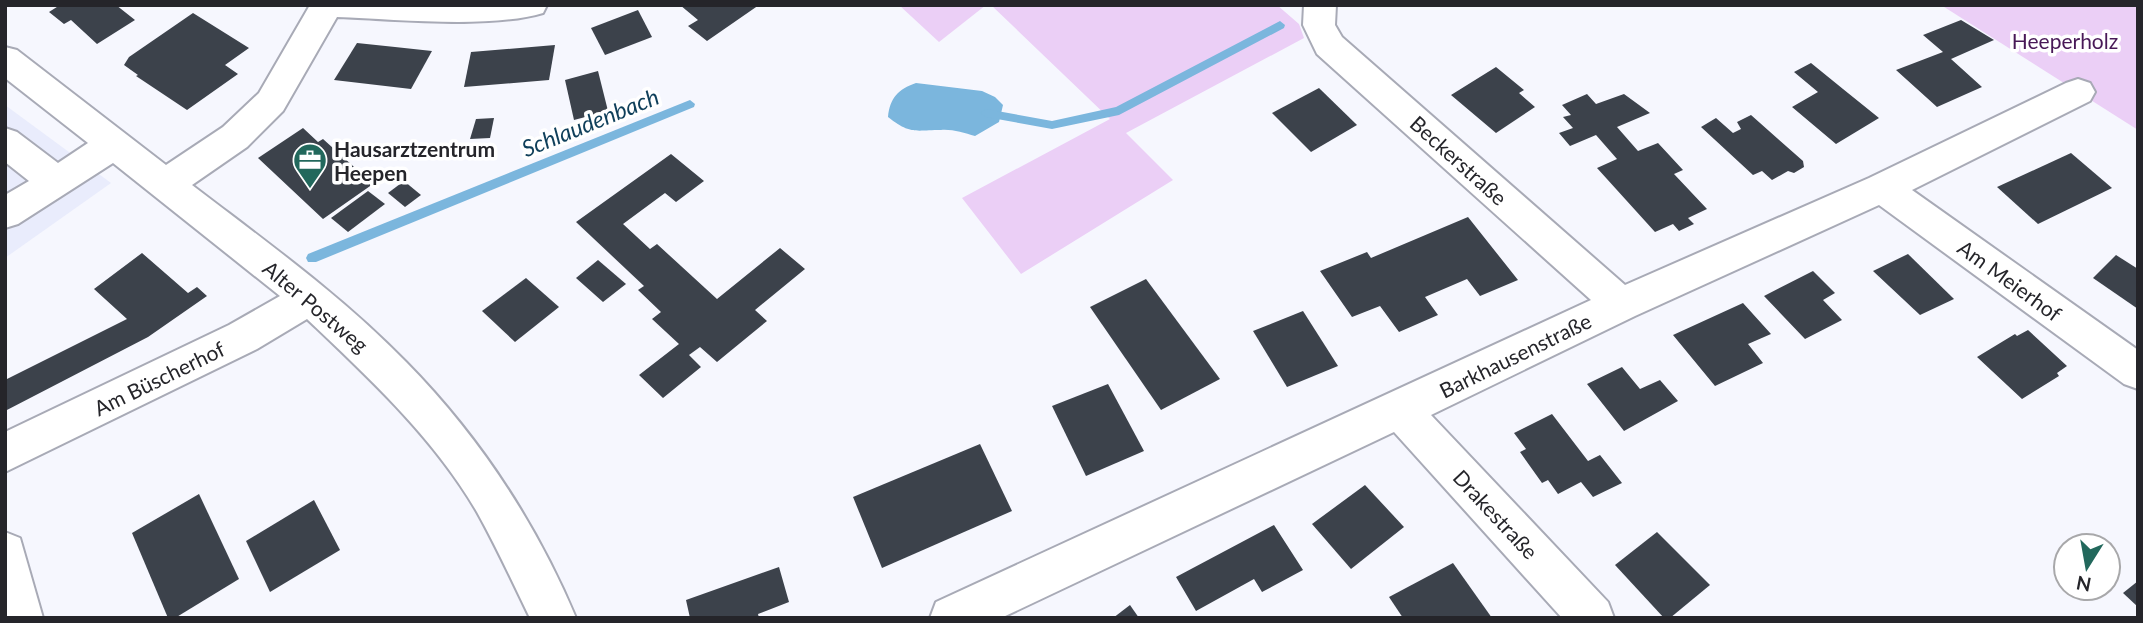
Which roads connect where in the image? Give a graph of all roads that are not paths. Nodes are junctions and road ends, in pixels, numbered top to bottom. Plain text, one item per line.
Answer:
1 (329, 5) edge
2 (531, 5) edge
3 (1320, 5) edge
4 (5, 60) edge
5 (2078, 92) dead end
6 (5, 142) edge
7 (115, 143) junction
8 (57, 182) junction
9 (166, 184) junction
10 (1882, 188) junction
11 (5, 213) edge
12 (310, 298) junction
13 (1621, 304) junction
14 (2138, 372) edge
15 (1400, 410) junction
16 (5, 453) edge
17 (5, 553) edge
18 (21, 618) edge
19 (554, 618) edge
20 (952, 618) edge
21 (1592, 618) edge

1 - 2 street
1 - 9 street
3 - 13 street, Beckerstraße
4 - 7 street, Alter Postweg
5 - 10 street, Barkhausenstraße
6 - 8 street
7 - 8 street
7 - 9 street, Alter Postweg
8 - 11 street
9 - 12 street, Alter Postweg
10 - 13 street, Barkhausenstraße
10 - 14 street, Am Meierhof
12 - 16 street, Am Büscherhof
12 - 19 street, Alter Postweg
13 - 15 street, Barkhausenstraße
15 - 20 street, Barkhausenstraße
15 - 21 street, Drakestraße
17 - 18 street

